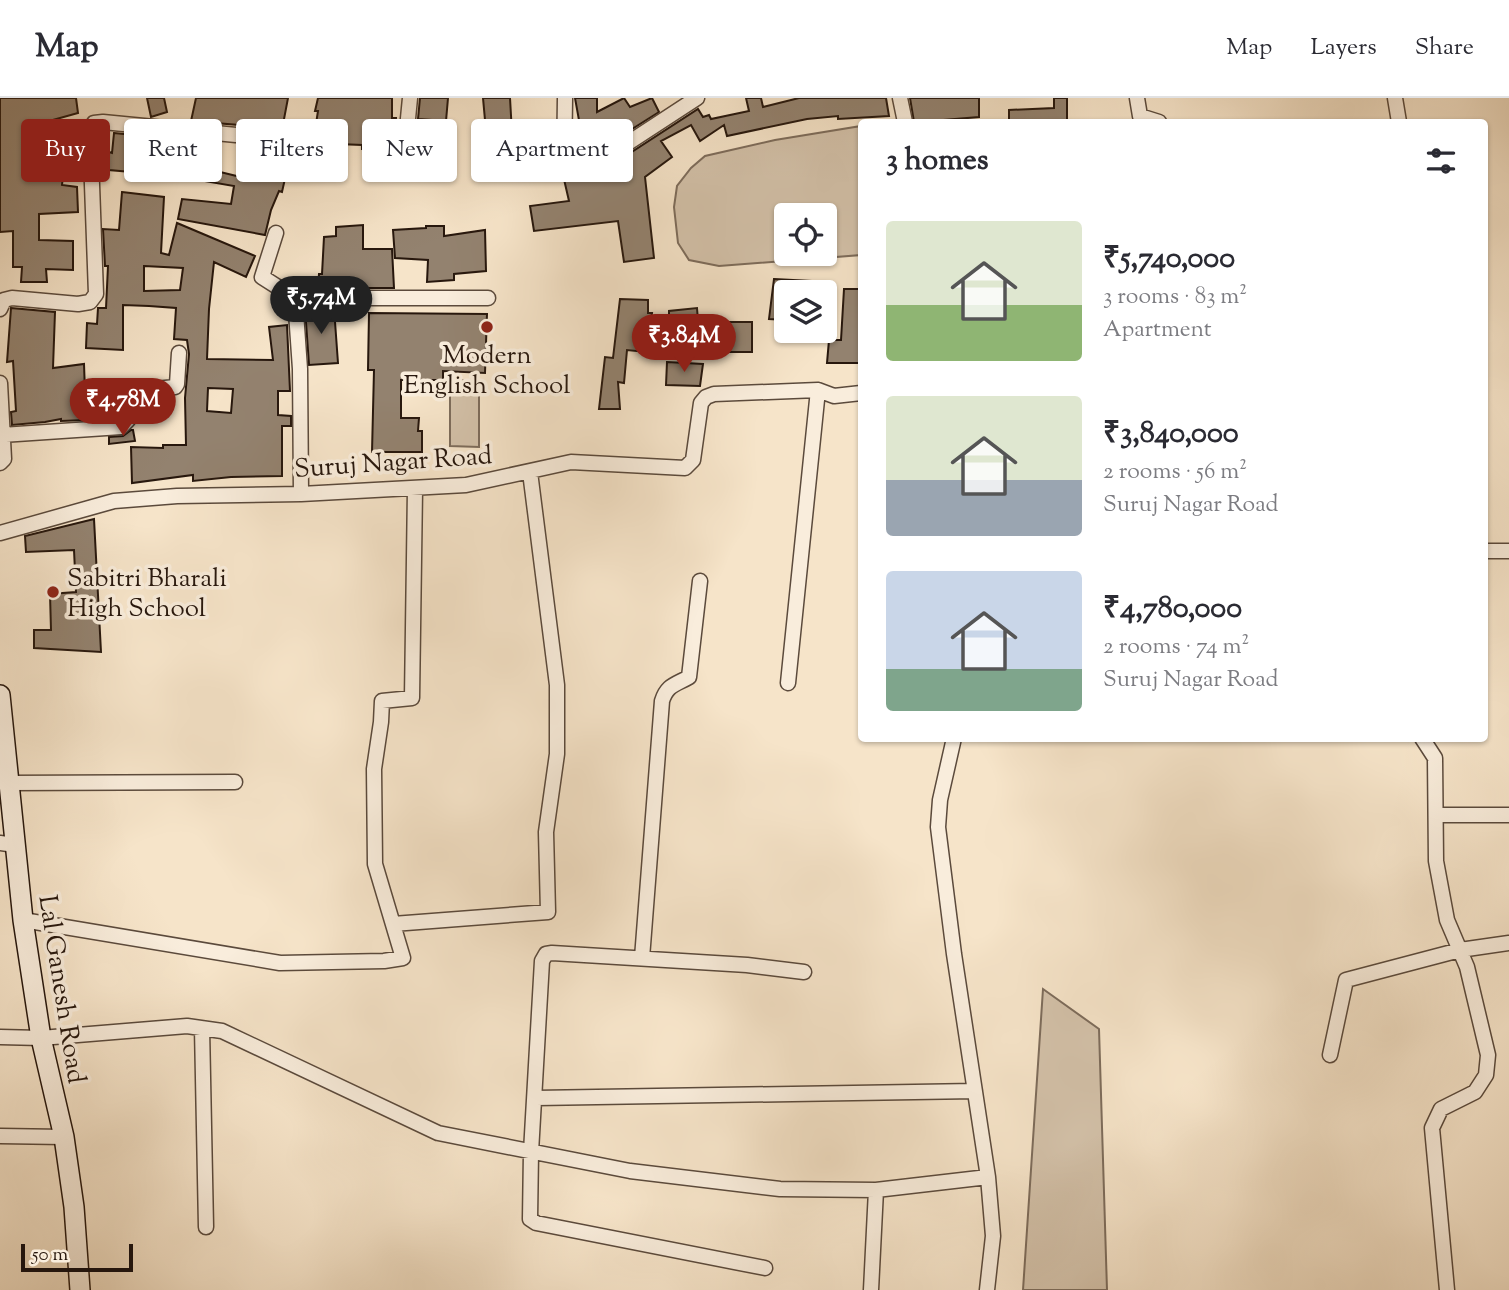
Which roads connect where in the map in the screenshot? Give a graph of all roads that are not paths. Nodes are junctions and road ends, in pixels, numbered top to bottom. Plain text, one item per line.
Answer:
1 (410, 98) edge
2 (565, 98) edge
3 (697, 98) edge
4 (900, 98) edge
5 (1138, 98) edge
6 (1395, 98) edge
7 (408, 119) edge
8 (904, 119) edge
9 (1150, 119) edge
10 (1398, 119) edge
11 (236, 135) dead end
12 (276, 233) dead end
13 (295, 298) junction
14 (488, 299) dead end
15 (0, 309) edge
16 (179, 352) dead end
17 (0, 383) edge
18 (818, 390) junction
19 (858, 393) edge
20 (2, 435) junction
21 (0, 463) edge
22 (530, 472) junction
23 (415, 489) junction
24 (301, 494) junction
25 (0, 533) edge
26 (1488, 551) edge
27 (1509, 551) edge
28 (700, 581) dead end
29 (788, 683) dead end
30 (0, 695) edge
31 (953, 742) edge
32 (1425, 742) edge
33 (234, 782) dead end
34 (9, 783) junction
35 (1436, 815) junction
36 (1509, 815) edge
37 (8, 844) edge
38 (23, 920) junction
39 (393, 924) junction
40 (1509, 943) edge
41 (1460, 950) junction
42 (642, 958) junction
43 (804, 972) dead end
44 (202, 1028) junction
45 (0, 1037) edge
46 (41, 1038) junction
47 (1330, 1055) dead end
48 (975, 1091) junction
49 (536, 1098) junction
50 (0, 1136) edge
51 (64, 1137) junction
52 (531, 1152) junction
53 (988, 1177) junction
54 (876, 1190) junction
55 (206, 1227) dead end
56 (765, 1268) dead end
57 (80, 1290) edge
58 (871, 1290) edge
59 (988, 1290) edge
60 (1447, 1290) edge

1 - 7 street
2 - 3 street
4 - 8 street
5 - 9 street
6 - 10 street
11 - 15 street
12 - 13 street
13 - 14 street
13 - 24 street
16 - 20 street
17 - 20 street
18 - 19 street, Suruj Nagar Road
18 - 22 street, Suruj Nagar Road
18 - 29 street
20 - 21 street
22 - 23 street, Suruj Nagar Road
22 - 39 street
23 - 24 street, Suruj Nagar Road
23 - 39 street
24 - 25 street, Suruj Nagar Road
26 - 27 street
28 - 42 street
30 - 34 main road, Lal Ganesh Road
31 - 48 street
32 - 35 street
33 - 34 street
34 - 37 main road, Lal Ganesh Road
35 - 36 street
35 - 41 street
37 - 38 main road, Lal Ganesh Road
38 - 39 street
38 - 46 main road, Lal Ganesh Road
40 - 41 street
41 - 47 street
41 - 60 street
42 - 43 street
42 - 49 street
44 - 46 street
44 - 52 street
44 - 55 street
45 - 46 street
46 - 51 main road, Lal Ganesh Road
48 - 49 street
48 - 53 street
49 - 52 street
50 - 51 street
51 - 57 main road, Lal Ganesh Road
52 - 54 street
52 - 56 street
53 - 54 street
53 - 59 street
54 - 58 street

